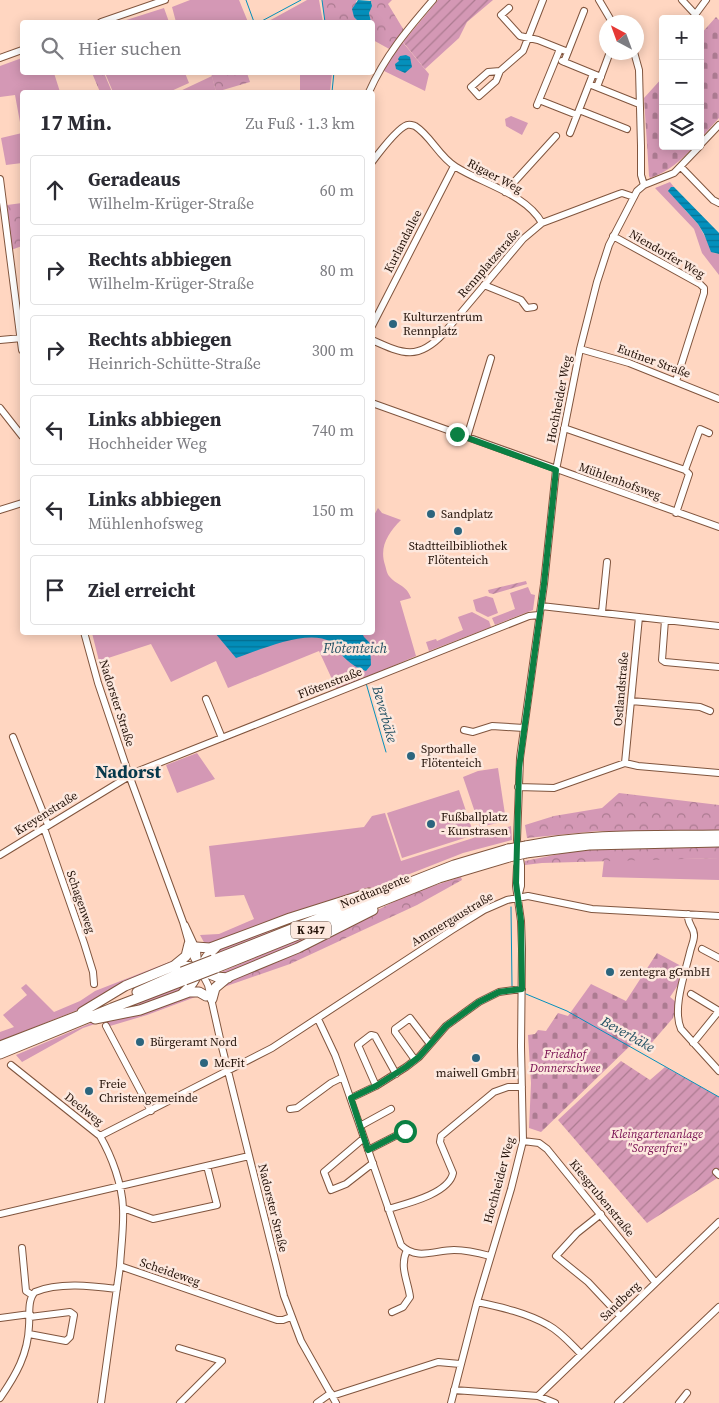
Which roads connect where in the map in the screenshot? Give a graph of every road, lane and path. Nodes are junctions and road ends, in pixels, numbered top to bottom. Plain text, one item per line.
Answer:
1 (165, 0) edge
2 (433, 0) edge
3 (542, 0) edge
4 (599, 0) edge
5 (683, 0) edge
6 (706, 0) edge
7 (509, 8) dead end
8 (584, 11) dead end
9 (608, 15) edge
10 (693, 15) edge
11 (695, 15) edge
12 (107, 20) edge
13 (528, 38) junction
14 (560, 49) junction
15 (20, 51) edge
16 (568, 52) junction
17 (0, 58) edge
18 (556, 59) junction
19 (607, 60) edge
20 (636, 60) edge
21 (564, 62) junction
22 (500, 70) junction
23 (593, 74) junction
24 (601, 77) junction
25 (589, 84) junction
26 (597, 87) junction
27 (370, 90) edge
28 (639, 104) junction
29 (578, 112) junction
30 (719, 125) edge
31 (627, 129) dead end
32 (570, 133) dead end
33 (556, 136) dead end
34 (704, 142) edge
35 (696, 150) edge
36 (375, 158) edge
37 (454, 166) junction
38 (681, 167) junction
39 (0, 178) edge
40 (644, 186) junction
41 (505, 192) junction
42 (634, 197) junction
43 (719, 203) edge
44 (542, 223) junction
45 (613, 236) junction
46 (484, 285) junction
47 (534, 307) dead end
48 (375, 320) edge
49 (20, 323) edge
50 (20, 338) edge
51 (0, 340) edge
52 (375, 341) edge
53 (580, 349) junction
54 (492, 358) dead end
55 (676, 381) junction
56 (719, 399) edge
57 (375, 404) edge
58 (0, 408) edge
59 (564, 428) junction
60 (20, 433) edge
61 (709, 433) dead end
62 (467, 437) junction
63 (556, 470) junction
64 (685, 470) junction
65 (20, 504) edge
66 (0, 510) edge
67 (676, 512) junction
68 (719, 528) edge
69 (607, 562) dead end
70 (540, 606) junction
71 (602, 612) junction
72 (539, 615) junction
73 (639, 617) junction
74 (665, 620) junction
75 (719, 626) edge
76 (85, 635) edge
77 (719, 667) edge
78 (206, 700) dead end
79 (631, 701) junction
80 (710, 711) dead end
81 (524, 728) junction
82 (464, 730) dead end
83 (13, 737) dead end
84 (222, 738) junction
85 (625, 763) junction
86 (719, 773) edge
87 (129, 775) junction
88 (518, 787) junction
89 (46, 826) junction
90 (719, 836) edge
91 (719, 842) edge
92 (518, 852) junction
93 (0, 855) edge
94 (388, 890) junction
95 (405, 892) junction
96 (518, 896) junction
97 (688, 914) junction
98 (719, 916) edge
99 (192, 945) junction
100 (220, 945) junction
101 (702, 949) dead end
102 (719, 958) edge
103 (214, 964) junction
104 (171, 966) junction
105 (200, 970) junction
106 (228, 978) junction
107 (94, 984) dead end
108 (522, 989) junction
109 (691, 994) dead end
110 (178, 996) junction
111 (209, 998) junction
112 (719, 1011) edge
113 (318, 1018) junction
114 (70, 1022) junction
115 (106, 1026) dead end
116 (693, 1043) junction
117 (430, 1044) junction
118 (0, 1046) edge
119 (0, 1054) edge
120 (415, 1060) junction
121 (11, 1065) dead end
122 (228, 1071) junction
123 (719, 1071) edge
124 (396, 1074) junction
125 (344, 1077) junction
126 (376, 1086) junction
127 (522, 1087) junction
128 (351, 1098) junction
129 (391, 1109) dead end
130 (290, 1110) dead end
131 (151, 1111) junction
132 (360, 1126) junction
133 (405, 1131) dead end
134 (100, 1136) junction
135 (364, 1138) junction
136 (523, 1142) junction
137 (368, 1150) junction
138 (249, 1156) junction
139 (373, 1163) junction
140 (207, 1166) junction
141 (120, 1186) junction
142 (123, 1208) junction
143 (388, 1209) junction
144 (0, 1214) edge
145 (601, 1214) junction
146 (719, 1222) edge
147 (22, 1248) dead end
148 (407, 1250) junction
149 (490, 1256) junction
150 (120, 1266) junction
151 (655, 1282) junction
152 (118, 1289) junction
153 (32, 1295) junction
154 (477, 1302) junction
155 (719, 1307) edge
156 (392, 1312) dead end
157 (30, 1316) junction
158 (620, 1316) junction
159 (291, 1317) junction
160 (0, 1318) edge
161 (29, 1334) junction
162 (179, 1348) dead end
163 (580, 1354) junction
164 (460, 1364) junction
165 (454, 1390) junction
166 (687, 1393) dead end
167 (332, 1394) junction
168 (538, 1396) junction
169 (0, 1398) edge
170 (7, 1403) edge
171 (101, 1403) edge
172 (180, 1403) edge
173 (317, 1403) edge
174 (336, 1403) edge
175 (451, 1403) edge
176 (555, 1403) edge
177 (618, 1403) edge
178 (679, 1403) edge

1 - 12 street
2 - 27 street
3 - 13 street
4 - 9 street
5 - 10 street
6 - 11 street
7 - 13 street
8 - 16 street
13 - 14 street
13 - 22 street
14 - 16 street
14 - 18 street
15 - 17 street
16 - 21 street
18 - 21 street
18 - 29 street
19 - 24 street
20 - 28 street
21 - 23 street
22 - 22 street
23 - 24 street
23 - 25 street
24 - 26 street
25 - 26 street
25 - 29 street
26 - 28 street
28 - 40 street
29 - 31 street
29 - 32 street
30 - 34 street
33 - 41 street
35 - 38 street
36 - 37 street, Rigaer Weg
37 - 41 street, Rigaer Weg
37 - 48 street, Kurlandallee
38 - 40 street
38 - 43 street
39 - 49 street
40 - 42 street, Hochheider Weg
41 - 44 street, Rigaer Weg
42 - 44 street, Rennplatzstraße
42 - 45 street, Hochheider Weg
44 - 46 street, Rennplatzstraße
45 - 53 street, Hochheider Weg
45 - 55 street, Niendorfer Weg
46 - 47 street
46 - 52 street, Rennplatzstraße
50 - 51 street
53 - 55 street, Eutiner Straße
53 - 59 street, Hochheider Weg
54 - 62 street
55 - 56 street, Eutiner Straße
57 - 62 street, Mühlenhofsweg
58 - 60 street
59 - 63 street, Hochheider Weg
59 - 64 street
61 - 64 street
62 - 63 street, Mühlenhofsweg
63 - 67 street, Mühlenhofsweg
63 - 70 street, Hochheider Weg
64 - 67 street
65 - 66 street
67 - 68 street, Mühlenhofsweg
69 - 71 street
70 - 71 street
70 - 72 street, Hochheider Weg
71 - 73 street
72 - 81 street, Hochheider Weg
72 - 84 street, Flötenstraße
73 - 74 street
73 - 79 street, Ostlandstraße
74 - 75 street
74 - 77 street
76 - 87 street, Nadorster Straße
78 - 84 street
79 - 80 street
79 - 85 street, Ostlandstraße
81 - 82 street
81 - 88 street, Hochheider Weg
83 - 89 street, Schagenweg
84 - 87 street, Flötenstraße
85 - 86 street
85 - 88 street
87 - 89 street, Kreyenstraße
87 - 99 street, Nadorster Straße
88 - 92 street, Hochheider Weg
89 - 93 street, Kreyenstraße
89 - 107 street, Schagenweg
90 - 92 highway, Nordtangente / K 347
91 - 92 highway, Nordtangente / K 347
92 - 94 highway, Nordtangente / K 347
92 - 95 highway, Nordtangente / K 347
92 - 96 street, Hochheider Weg
94 - 100 highway, K 347
94 - 103 highway, Nordtangente / K 347
95 - 103 highway, Nordtangente / K 347
95 - 106 highway, K 347
96 - 97 street, Ammergaustraße
96 - 108 street, Hochheider Weg
96 - 113 street, Ammergaustraße
97 - 98 street, Ammergaustraße
97 - 116 street
99 - 100 highway, K 347
99 - 104 highway
99 - 105 street, Nadorster Straße
100 - 105 highway, K 347
101 - 102 street
103 - 114 highway, Nordtangente / K 347, bridge
104 - 105 highway
104 - 114 highway
105 - 106 highway
105 - 110 highway
105 - 111 street, Nadorster Straße
106 - 111 highway, K 347
108 - 117 street
108 - 127 street, Hochheider Weg
109 - 112 street
110 - 111 highway
110 - 114 highway
111 - 122 street, Nadorster Straße
112 - 116 street
113 - 122 street, Ammergaustraße
113 - 125 street
114 - 118 highway, Nordtangente
114 - 119 highway, Nordtangente
115 - 131 street
116 - 123 street
117 - 120 street
117 - 120 street
120 - 124 street
121 - 134 street, Deelweg
122 - 131 street, Ammergaustraße
122 - 138 street, Nadorster Straße
124 - 126 street
124 - 126 street
125 - 128 street
125 - 130 street
126 - 128 street
127 - 136 street, Hochheider Weg
127 - 143 street
128 - 132 street
129 - 132 street
131 - 134 street, Ammergaustraße
132 - 135 street
133 - 137 street
134 - 141 street, Deelweg
135 - 137 street
135 - 139 street
136 - 145 street, Kiesgrubenstraße
136 - 149 street, Hochheider Weg
137 - 139 street
138 - 140 street
138 - 159 street, Nadorster Straße
139 - 143 street
140 - 141 street
140 - 142 street
141 - 142 street, Scheideweg
141 - 144 street
142 - 150 street, Scheideweg
143 - 148 street
145 - 151 street, Kiesgrubenstraße
145 - 158 street
146 - 151 street, Sandberg
147 - 153 street
148 - 149 street
148 - 156 street
149 - 154 street, Hochheider Weg
150 - 152 street
150 - 159 street, Scheideweg
151 - 158 street, Sandberg
152 - 153 street
152 - 171 street
153 - 157 street
154 - 163 street
154 - 164 street, Hochheider Weg
155 - 177 street
157 - 160 street
157 - 161 street
157 - 161 street
158 - 163 street, Sandberg
159 - 167 street, Nadorster Straße
161 - 169 street
162 - 172 street
163 - 168 street, Sandberg
164 - 165 street, Hochheider Weg
164 - 167 street
165 - 168 street
165 - 175 street, Hochheider Weg
166 - 178 street
167 - 173 street
167 - 174 street, Nadorster Straße
168 - 176 street
169 - 170 street

